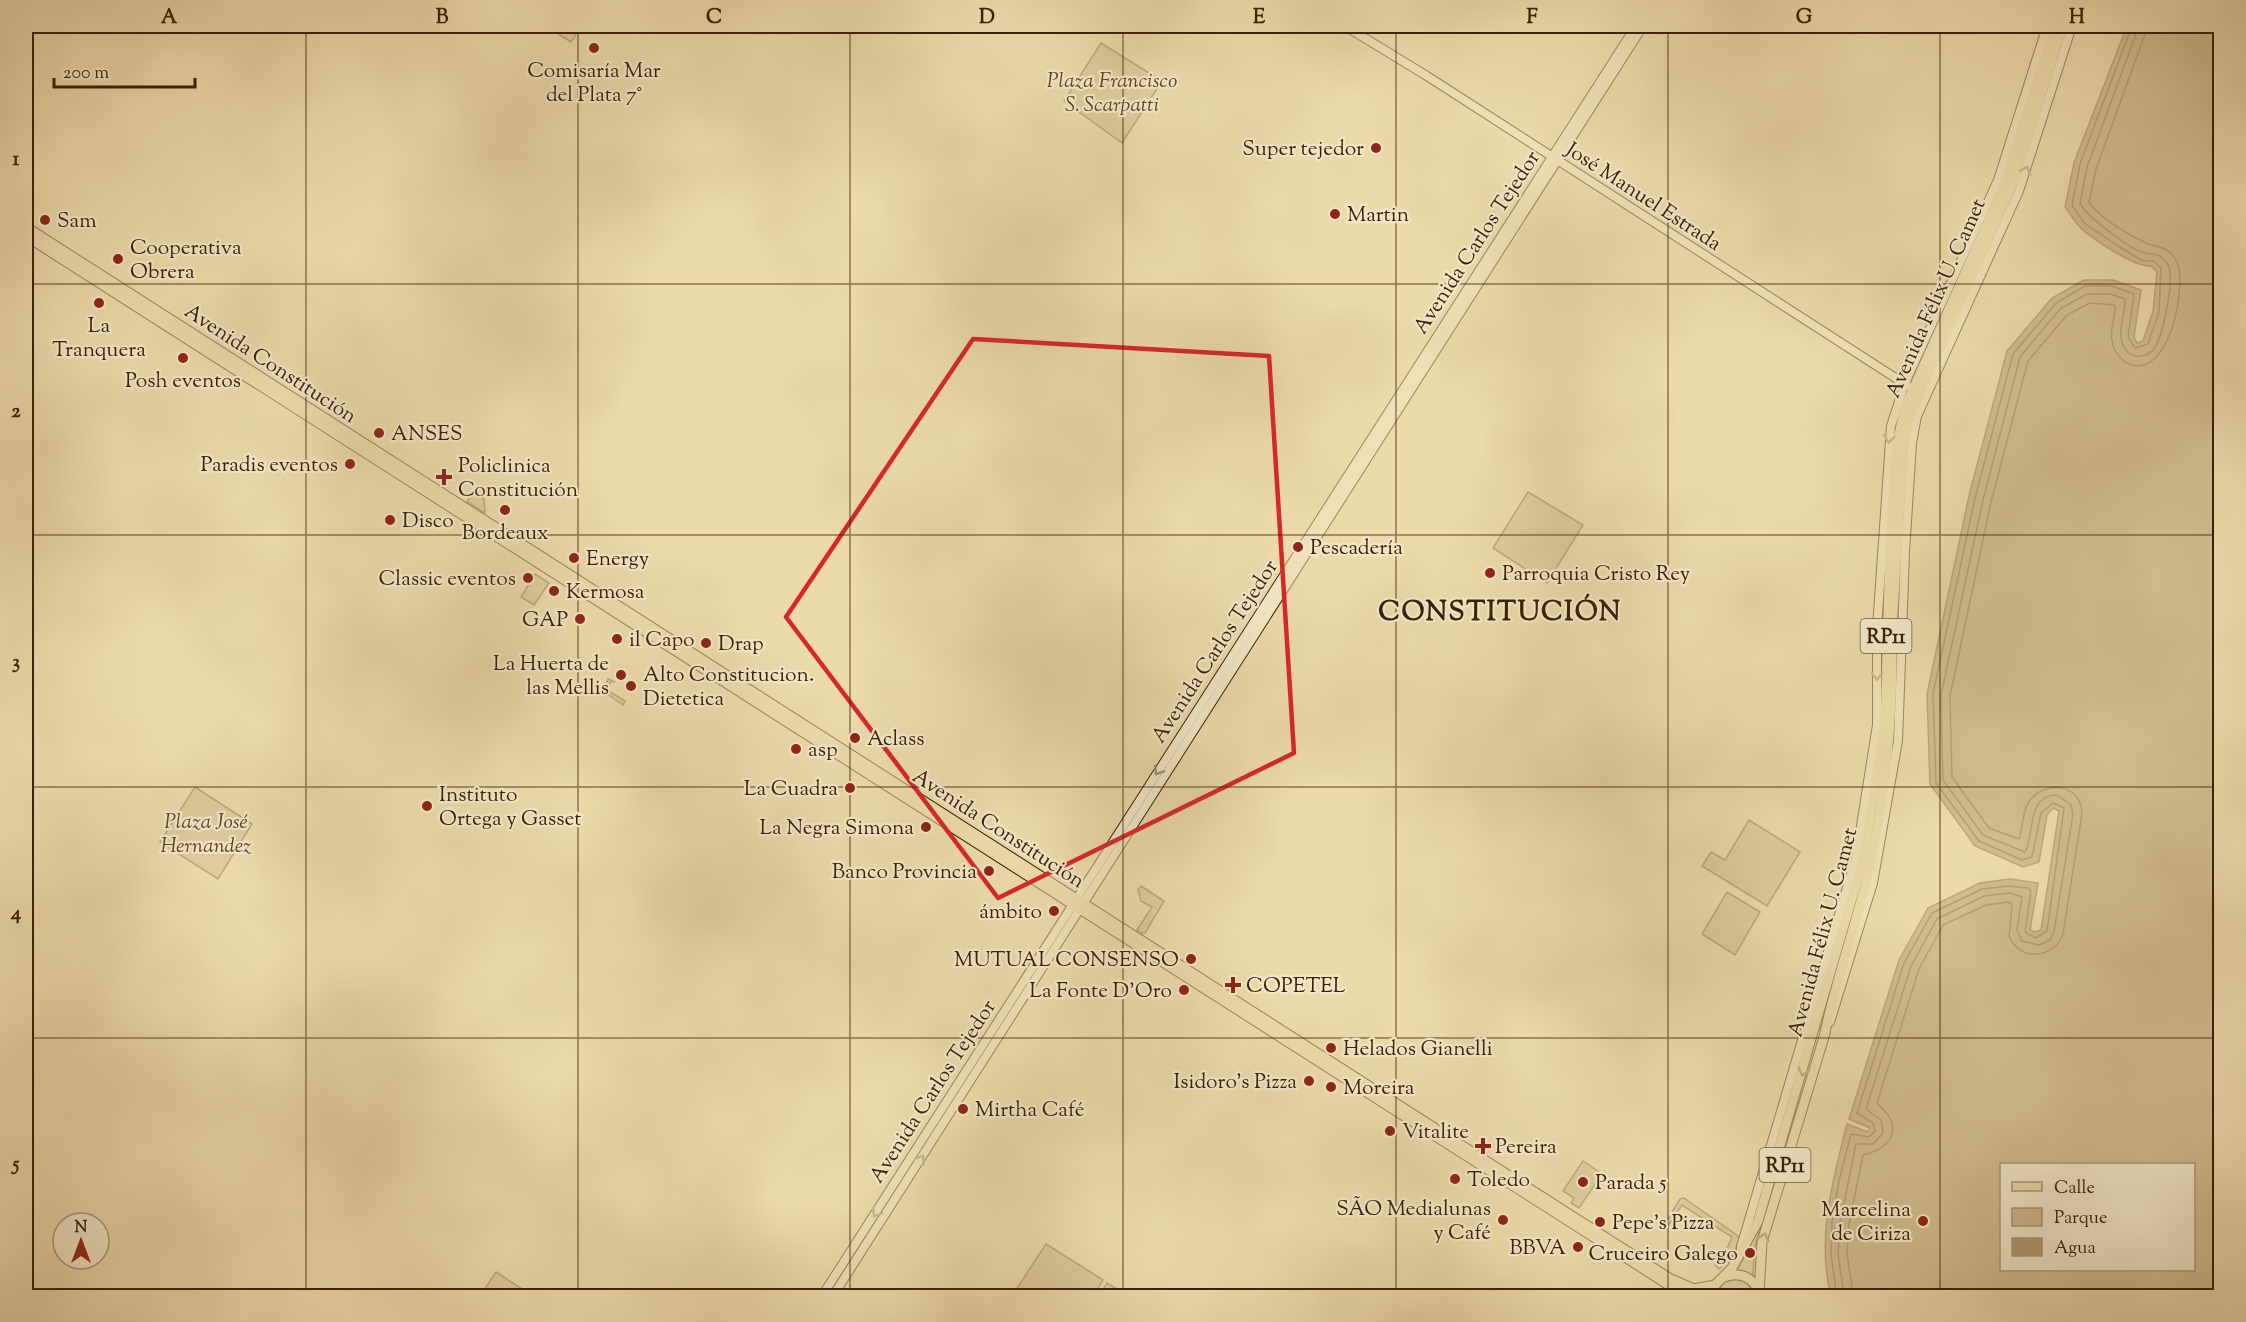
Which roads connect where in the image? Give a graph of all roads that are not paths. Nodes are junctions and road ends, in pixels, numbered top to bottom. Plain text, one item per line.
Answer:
1 (1345, 26) edge
2 (1636, 26) edge
3 (1643, 26) edge
4 (2047, 26) edge
5 (2055, 26) edge
6 (2063, 26) edge
7 (2072, 26) edge
8 (1554, 159) junction
9 (26, 227) edge
10 (26, 236) edge
11 (1915, 390) junction
12 (1078, 904) junction
13 (1722, 1278) junction
14 (1715, 1285) junction
15 (1759, 1295) edge
16 (822, 1296) edge
17 (833, 1296) edge
18 (1686, 1296) edge
19 (1711, 1296) edge

1 - 8 main road, José Manuel Estrada
2 - 8 main road, Avenida Carlos Tejedor
3 - 8 main road, Avenida Carlos Tejedor
4 - 11 main road, Avenida Félix U. Camet
5 - 11 main road, Avenida Félix U. Camet / RP11
6 - 11 main road, Avenida Félix U. Camet / RP11
11 -> 7 main road, Avenida Félix U. Camet
8 - 11 main road, José Manuel Estrada
8 - 12 main road, Avenida Carlos Tejedor
9 - 12 main road, Avenida Constitución
10 - 12 main road, Avenida Constitución
11 -> 13 main road, Avenida Félix U. Camet / RP11
15 -> 11 main road, Avenida Félix U. Camet / RP11
12 - 14 main road, Avenida Constitución
12 -> 16 main road, Avenida Carlos Tejedor
17 -> 12 main road, Avenida Carlos Tejedor
12 - 18 main road, Avenida Constitución
13 - 14 main road, RP11
13 - 15 main road, RP11
14 - 19 main road, RP11

